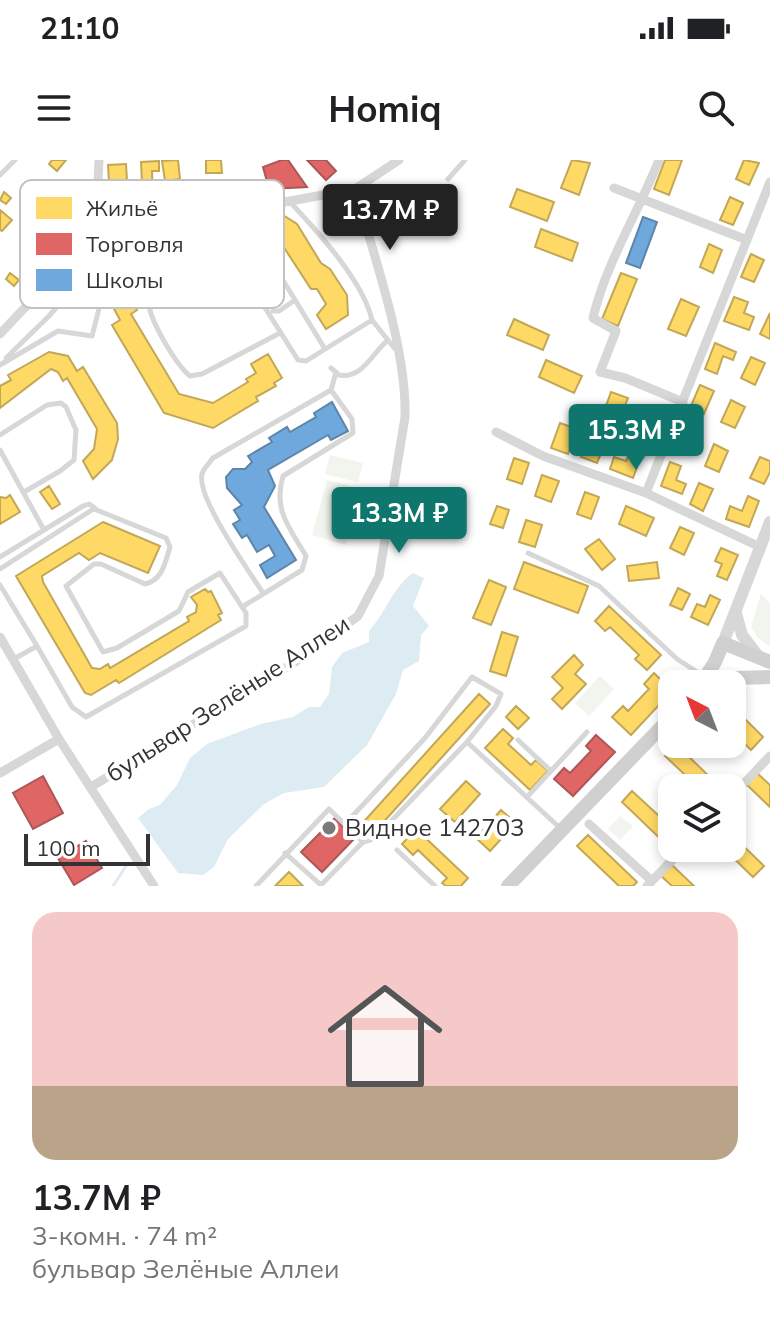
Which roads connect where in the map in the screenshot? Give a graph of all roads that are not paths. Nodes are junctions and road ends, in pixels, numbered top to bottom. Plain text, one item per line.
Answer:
1 (15, 160) edge
2 (99, 160) edge
3 (399, 160) edge
4 (465, 160) edge
5 (659, 160) edge
6 (0, 175) edge
7 (448, 179) dead end
8 (98, 180) edge
9 (770, 182) edge
10 (614, 188) dead end
11 (355, 189) junction
12 (643, 200) junction
13 (290, 201) junction
14 (284, 202) edge
15 (747, 240) junction
16 (284, 283) edge
17 (295, 300) junction
18 (25, 308) edge
19 (56, 308) edge
20 (99, 308) edge
21 (150, 308) edge
22 (264, 308) edge
23 (283, 308) edge
24 (284, 308) edge
25 (273, 311) dead end
26 (372, 320) junction
27 (280, 333) junction
28 (0, 334) edge
29 (388, 340) junction
30 (325, 349) junction
31 (398, 353) junction
32 (0, 364) edge
33 (331, 390) junction
34 (683, 402) junction
35 (496, 432) dead end
36 (0, 435) edge
37 (0, 450) edge
38 (24, 492) junction
39 (646, 493) junction
40 (94, 509) junction
41 (44, 530) junction
42 (766, 535) edge
43 (528, 553) dead end
44 (0, 557) edge
45 (0, 569) edge
46 (0, 585) edge
47 (263, 594) junction
48 (242, 607) junction
49 (736, 609) junction
50 (0, 637) edge
51 (37, 646) junction
52 (721, 648) junction
53 (761, 658) edge
54 (14, 659) junction
55 (691, 670) edge
56 (711, 670) edge
57 (726, 670) edge
58 (746, 673) edge
59 (770, 677) edge
60 (746, 678) edge
61 (658, 730) edge
62 (587, 732) dead end
63 (59, 739) junction
64 (518, 740) dead end
65 (467, 742) junction
66 (770, 756) edge
67 (551, 771) junction
68 (0, 773) edge
69 (746, 781) edge
70 (91, 787) junction
71 (527, 797) junction
72 (346, 823) junction
73 (589, 824) dead end
74 (561, 829) junction
75 (363, 842) junction
76 (397, 850) dead end
77 (285, 853) junction
78 (670, 862) edge
79 (650, 883) edge
80 (154, 886) edge
81 (256, 886) edge
82 (435, 886) edge
83 (508, 886) edge

1 - 6 lane
2 - 8 street
3 - 11 street
4 - 7 lane
5 - 12 street
9 - 15 street
10 - 12 street
11 - 13 street
11 - 31 street, бульвар Зелёные Аллеи
12 - 15 street
12 - 34 street
13 - 14 street
13 - 26 lane
15 - 34 street
16 - 17 lane
17 - 24 lane
17 - 30 lane
18 - 28 street
19 - 32 lane
20 - 32 lane
21 - 27 lane
22 - 27 lane
23 - 25 lane
26 - 29 lane
26 - 30 lane
27 - 30 lane
29 - 31 lane
29 - 33 lane
31 - 70 street, бульвар Зелёные Аллеи
33 - 47 lane
33 - 47 lane
34 - 39 street
35 - 39 street
36 - 38 lane
37 - 38 lane
38 - 41 lane
39 - 42 street
40 - 41 lane
40 - 45 lane
40 - 48 lane
41 - 44 lane
42 - 49 street
43 - 55 lane
46 - 51 lane
47 - 48 lane
48 - 51 lane
49 - 52 street
49 - 53 street
50 - 54 street
51 - 54 lane
52 - 53 main road
52 - 56 main road
52 - 57 main road
53 - 58 main road
54 - 63 street
59 - 60 main road
61 - 74 main road
62 - 67 lane
63 - 68 street
63 - 70 street
64 - 67 lane
65 - 71 lane
65 - 72 lane
65 - 75 lane
66 - 69 street
67 - 71 lane
70 - 80 street
71 - 74 lane
72 - 75 lane
72 - 77 lane
73 - 79 street
74 - 83 main road
75 - 77 lane
76 - 82 lane
77 - 81 lane
78 - 79 street

